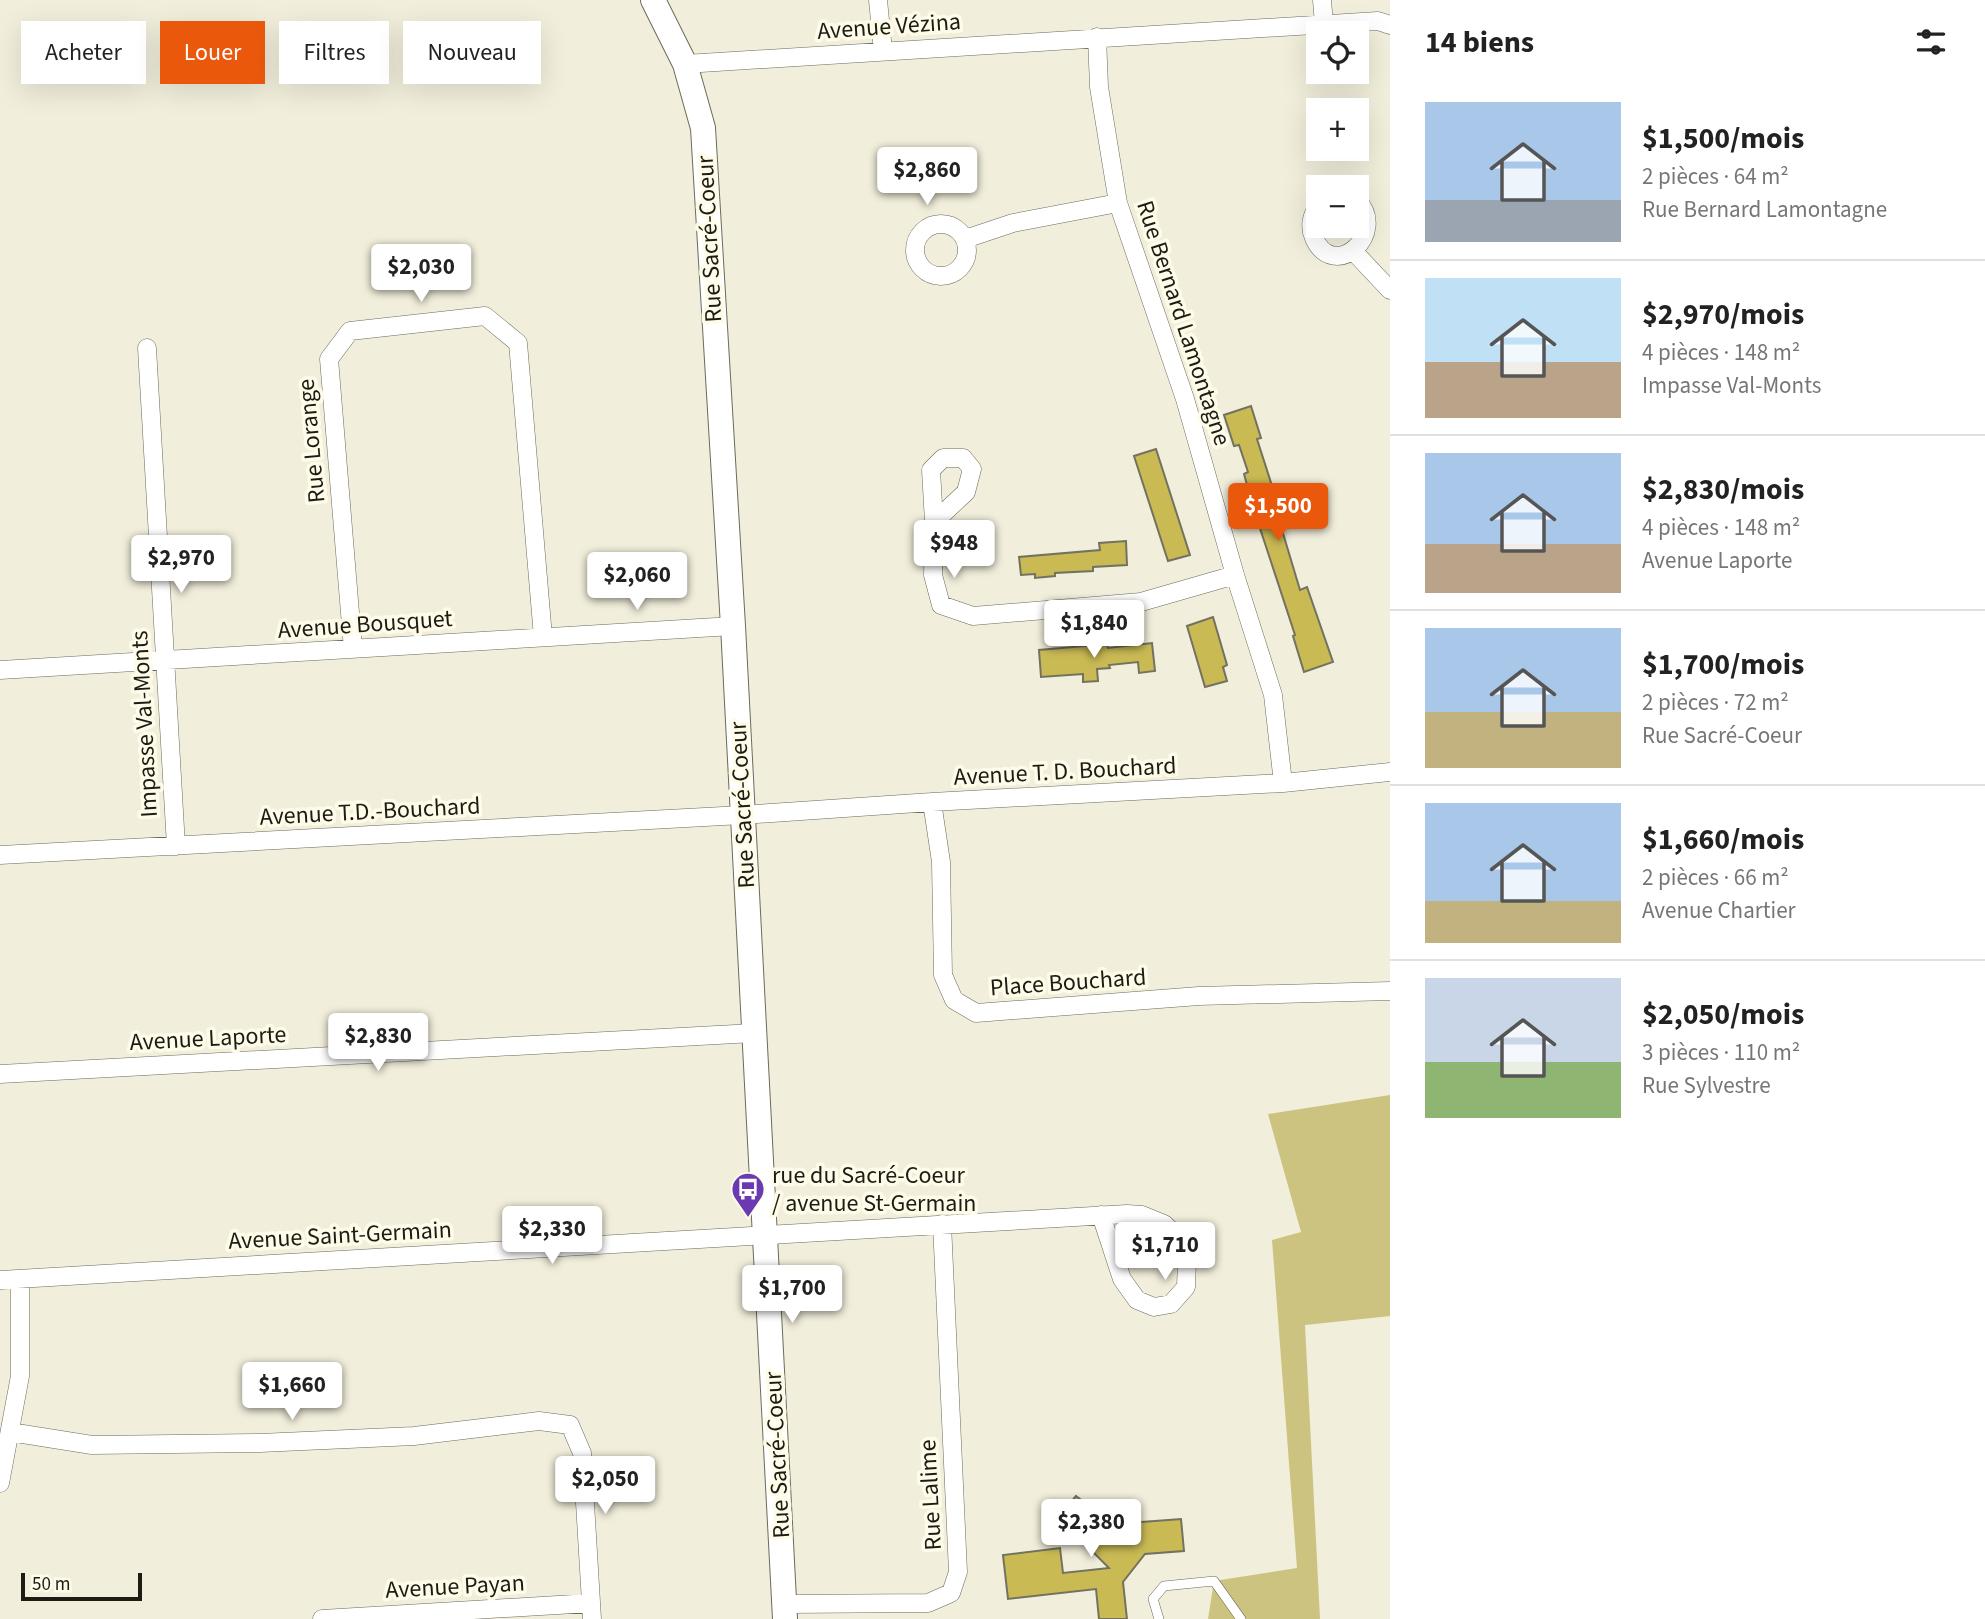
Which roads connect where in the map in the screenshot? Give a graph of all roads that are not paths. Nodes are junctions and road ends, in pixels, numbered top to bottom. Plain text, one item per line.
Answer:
1 (653, 0) edge
2 (878, 0) edge
3 (1322, 0) edge
4 (1324, 21) edge
5 (1369, 22) edge
6 (1306, 25) edge
7 (1390, 25) edge
8 (1097, 37) junction
9 (883, 51) junction
10 (685, 64) junction
11 (1118, 202) junction
12 (1369, 211) edge
13 (1314, 238) edge
14 (965, 239) dead end
15 (1355, 253) junction
16 (1390, 290) edge
17 (147, 348) dead end
18 (934, 522) dead end
19 (1235, 575) junction
20 (733, 626) junction
21 (543, 637) junction
22 (353, 649) junction
23 (165, 661) junction
24 (0, 670) edge
25 (1390, 772) edge
26 (1283, 783) junction
27 (932, 802) junction
28 (742, 815) junction
29 (176, 846) junction
30 (0, 855) edge
31 (1390, 991) edge
32 (754, 1033) junction
33 (0, 1074) edge
34 (1101, 1215) junction
35 (942, 1224) junction
36 (765, 1234) junction
37 (20, 1279) junction
38 (0, 1280) edge
39 (9, 1432) junction
40 (0, 1483) edge
41 (591, 1611) edge
42 (785, 1612) edge
43 (322, 1619) edge
44 (1159, 1619) edge
45 (1241, 1619) edge

1 - 10 street, Rue Sacré-Coeur
2 - 9 street
3 - 4 street
5 - 7 street, Avenue Vézina
6 - 8 street, Avenue Vézina
8 - 9 street, Avenue Vézina
8 - 11 street, Rue Bernard Lamontagne
9 - 10 street, Avenue Vézina
10 - 20 street, Rue Sacré-Coeur
11 - 14 street
11 - 19 street, Rue Bernard Lamontagne
12 - 15 street
13 - 15 street
15 - 16 street
17 - 23 street, Impasse Val-Monts
18 - 19 street
19 - 26 street, Rue Bernard Lamontagne
20 - 21 street, Avenue Bousquet
20 - 28 street, Rue Sacré-Coeur
21 - 22 street, Avenue Bousquet
21 - 22 street, Rue Lorange
22 - 23 street, Avenue Bousquet
23 - 24 street, Avenue Bousquet
23 - 29 street, Impasse Val-Monts
25 - 26 street, Avenue T. D. Bouchard
26 - 27 street, Avenue T. D. Bouchard
27 - 28 street, Avenue T. D. Bouchard
27 - 31 street, Place Bouchard
28 - 29 street, Avenue T.D.-Bouchard
28 - 32 street, Rue Sacré-Coeur
29 - 30 street, Avenue T.D.-Bouchard
32 - 33 street, Avenue Laporte
32 - 36 street, Rue Sacré-Coeur
34 - 34 street, Avenue Saint-Germain
34 - 35 street, Avenue Saint-Germain
35 - 36 street, Avenue Saint-Germain
35 - 42 street, Rue Lalime
36 - 37 street, Avenue Saint-Germain
36 - 42 street, Rue Sacré-Coeur
37 - 38 street, Avenue Saint-Germain
37 - 39 street
39 - 40 street
39 - 41 street
41 - 43 street, Avenue Payan
44 - 45 lane

